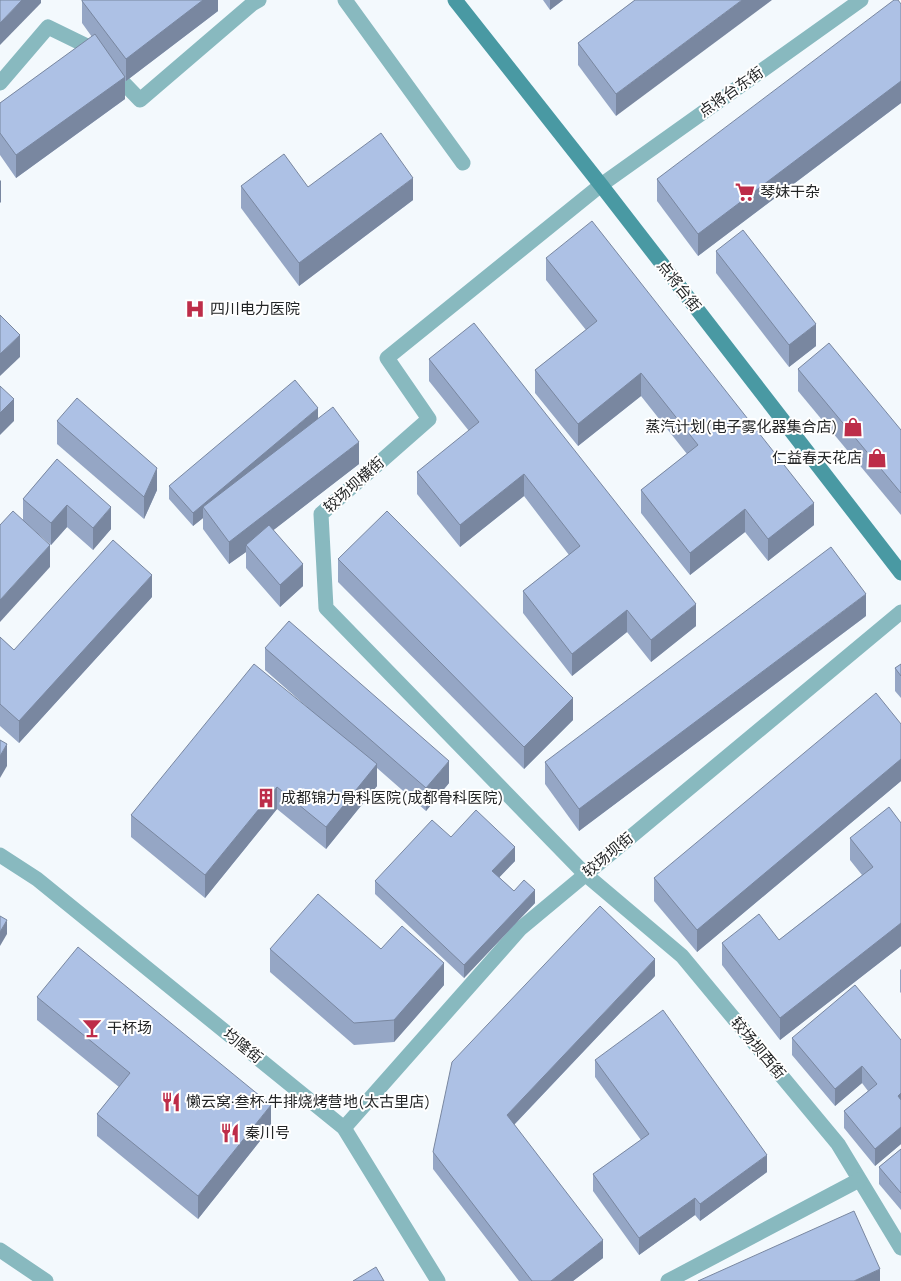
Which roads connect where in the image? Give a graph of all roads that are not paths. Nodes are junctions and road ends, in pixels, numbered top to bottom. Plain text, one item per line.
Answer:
1 (259, 0) edge
2 (345, 0) edge
3 (456, 0) edge
4 (861, 0) edge
5 (0, 83) edge
6 (463, 163) dead end
7 (601, 185) junction
8 (901, 573) edge
9 (901, 612) edge
10 (0, 855) edge
11 (585, 874) junction
12 (344, 1128) junction
13 (859, 1180) junction
14 (901, 1248) edge
15 (0, 1250) edge
16 (46, 1281) edge
17 (438, 1281) edge
18 (668, 1281) edge

1 - 5 street
2 - 6 street
3 - 7 street, 点将台街
4 - 7 street, 点将台东街
7 - 8 street, 点将台街
7 - 11 street, 较场坝横街
9 - 11 street, 较场坝街
10 - 12 street, 均隆街
11 - 12 street, 较场坝街
11 - 13 street, 较场坝西街
12 - 17 street, 均隆街
13 - 14 street, 较场坝西街
13 - 18 street
15 - 16 street

